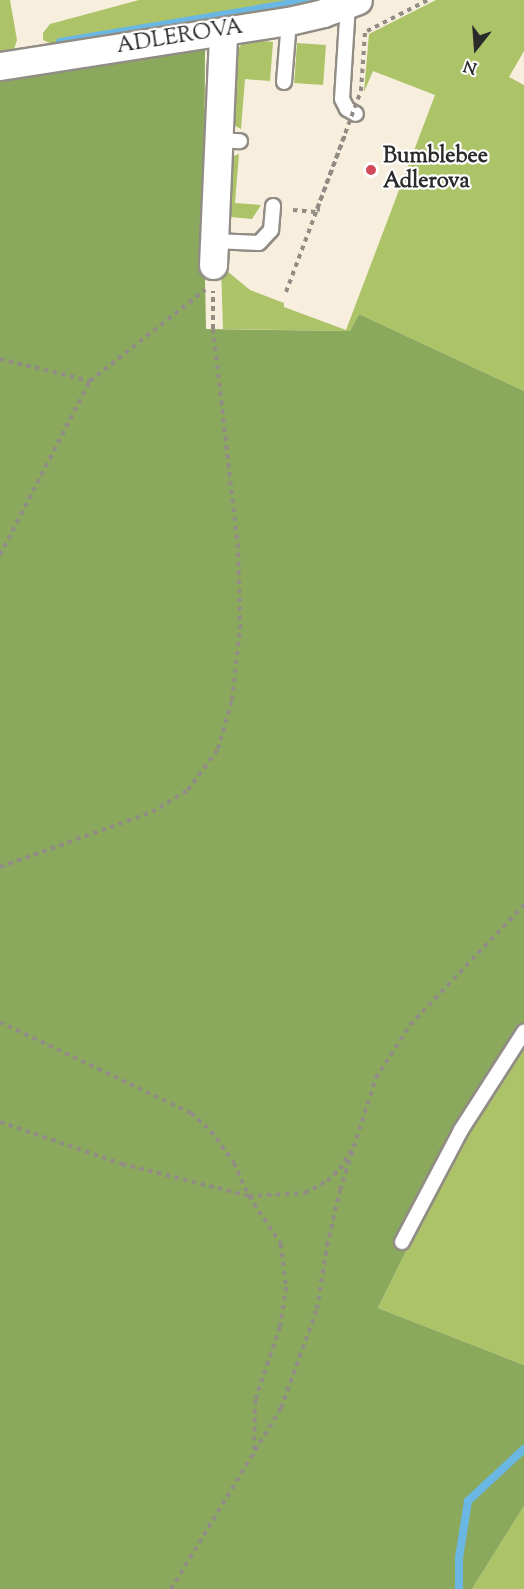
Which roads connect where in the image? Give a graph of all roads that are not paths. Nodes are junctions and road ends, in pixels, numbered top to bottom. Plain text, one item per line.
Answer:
1 (353, 2) edge
2 (223, 32) junction
3 (288, 32) junction
4 (0, 66) edge
5 (284, 82) dead end
6 (356, 114) dead end
7 (278, 208) road end
8 (213, 263) joint
9 (524, 1032) edge
10 (402, 1242) dead end

1 - 3 street, ADLEROVA
1 - 6 lane
2 - 3 street, ADLEROVA
2 - 4 street, ADLEROVA
2 - 8 street
3 - 5 lane
7 - 8 lane
9 - 10 lane

